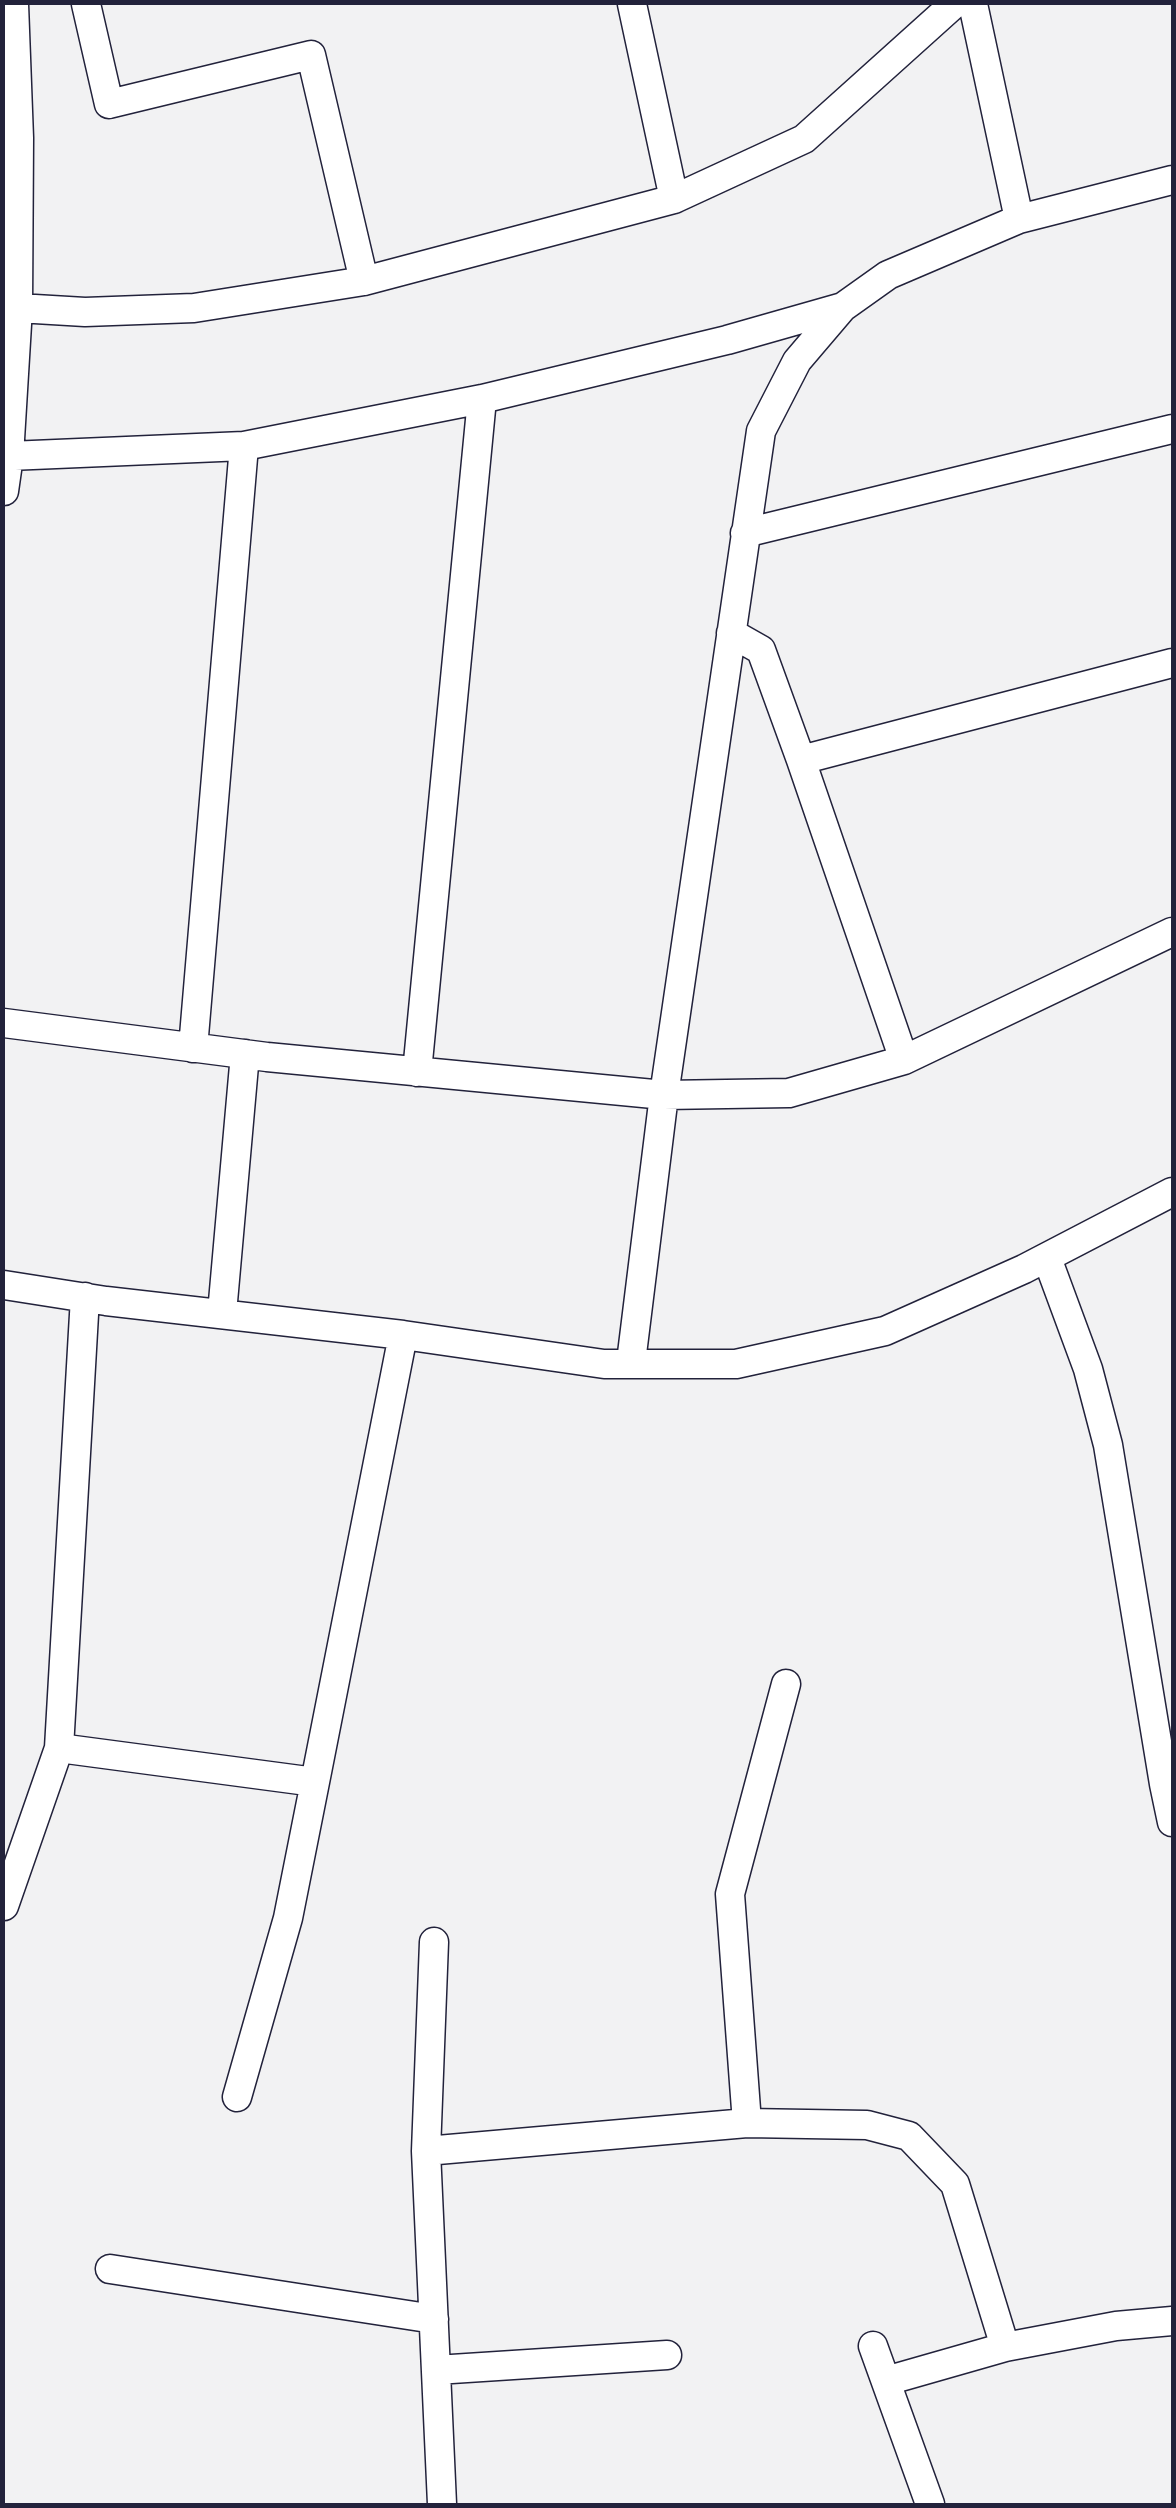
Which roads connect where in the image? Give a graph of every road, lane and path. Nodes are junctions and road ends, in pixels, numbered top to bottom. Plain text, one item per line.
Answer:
1 (14, 4) edge
2 (86, 4) edge
3 (632, 4) edge
4 (954, 4) edge
5 (973, 4) edge
6 (1172, 180) edge
7 (674, 199) junction
8 (1018, 219) junction
9 (364, 281) junction
10 (843, 307) junction
11 (18, 308) junction
12 (482, 399) junction
13 (1172, 429) edge
14 (244, 446) junction
15 (9, 456) junction
16 (4, 490) edge
17 (745, 533) junction
18 (731, 633) junction
19 (1172, 663) edge
20 (801, 760) junction
21 (1172, 932) edge
22 (4, 1023) edge
23 (193, 1048) junction
24 (246, 1054) junction
25 (904, 1060) junction
26 (417, 1072) junction
27 (664, 1095) junction
28 (1172, 1192) edge
29 (1047, 1258) junction
30 (4, 1285) edge
31 (85, 1297) junction
32 (222, 1313) junction
33 (403, 1335) junction
34 (631, 1362) junction
35 (786, 1684) dead end
36 (59, 1748) junction
37 (315, 1782) junction
38 (1168, 1782) edge
39 (1172, 1822) edge
40 (4, 1906) edge
41 (434, 1942) dead end
42 (237, 2098) dead end
43 (747, 2123) junction
44 (426, 2151) junction
45 (110, 2269) dead end
46 (434, 2320) junction
47 (1172, 2321) edge
48 (873, 2346) dead end
49 (1005, 2347) junction
50 (668, 2355) dead end
51 (436, 2370) junction
52 (886, 2381) junction
53 (442, 2504) edge
54 (930, 2504) edge

1 - 11 street
2 - 9 street
3 - 7 street
4 - 7 street
5 - 8 street
6 - 8 street
7 - 9 street
8 - 10 street
9 - 11 street
10 - 12 street
10 - 17 street
11 - 15 street
12 - 14 street
12 - 26 street
13 - 17 street
14 - 15 street
14 - 23 street
15 - 16 street
17 - 18 street
18 - 20 street
18 - 27 street
19 - 20 street
20 - 25 street
21 - 25 street
22 - 23 street
23 - 24 street
24 - 26 street
24 - 32 street
25 - 27 street
26 - 27 street
27 - 34 street
28 - 29 street
29 - 34 street
29 - 38 street
30 - 31 street
31 - 32 street
31 - 36 street
32 - 33 street
33 - 34 street
33 - 37 street
35 - 43 street
36 - 37 street
36 - 40 street
37 - 42 street
38 - 39 street
41 - 44 street
43 - 44 street
43 - 49 street
44 - 46 street
45 - 46 street
46 - 51 street
47 - 49 street
48 - 52 street
49 - 52 street
50 - 51 street
51 - 53 street
52 - 54 street

